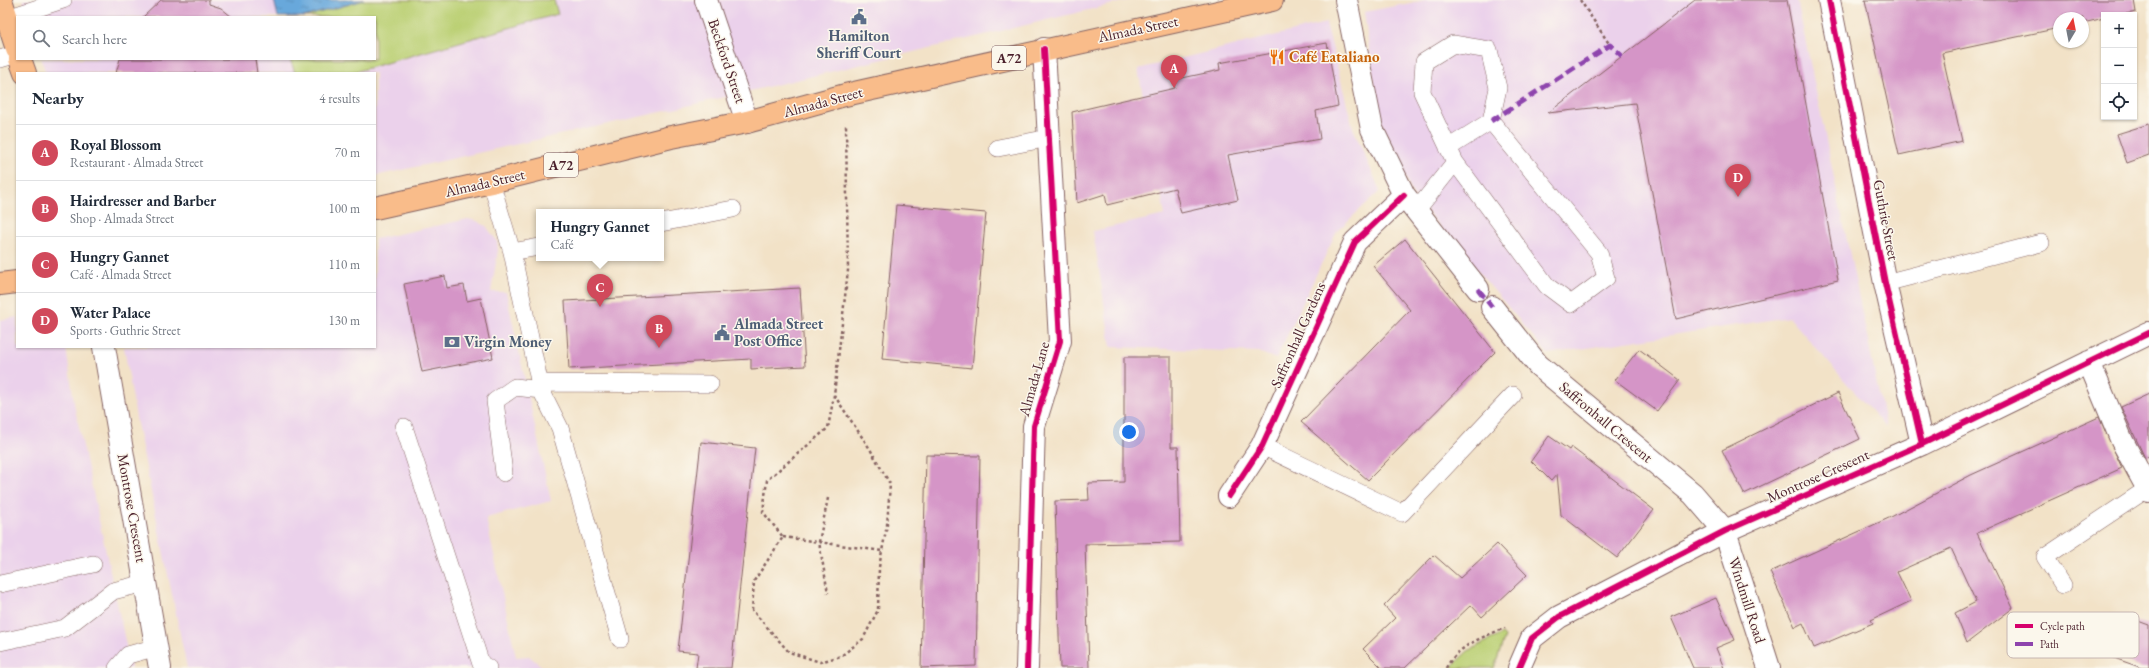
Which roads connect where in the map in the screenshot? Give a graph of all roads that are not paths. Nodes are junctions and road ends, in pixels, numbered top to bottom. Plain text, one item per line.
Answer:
1 (63, 0) edge
2 (706, 0) edge
3 (1272, 0) edge
4 (1346, 0) edge
5 (1829, 0) edge
6 (4, 9) edge
7 (16, 45) edge
8 (1044, 49) junction
9 (16, 54) edge
10 (0, 59) edge
11 (20, 60) edge
12 (25, 72) edge
13 (1491, 121) junction
14 (747, 122) junction
15 (1049, 138) junction
16 (998, 148) dead end
17 (1452, 155) junction
18 (491, 182) junction
19 (1410, 203) junction
20 (376, 208) edge
21 (733, 209) dead end
22 (664, 222) edge
23 (2040, 243) dead end
24 (536, 248) edge
25 (512, 252) junction
26 (16, 282) edge
27 (1885, 283) junction
28 (0, 284) edge
29 (1478, 288) dead end
30 (1492, 307) dead end
31 (2149, 333) edge
32 (104, 348) edge
33 (2089, 362) junction
34 (710, 384) dead end
35 (541, 387) junction
36 (1513, 395) dead end
37 (404, 427) dead end
38 (1922, 444) junction
39 (1262, 446) junction
40 (504, 472) dead end
41 (2148, 490) edge
42 (1229, 496) dead end
43 (1725, 531) junction
44 (93, 564) dead end
45 (145, 583) junction
46 (0, 584) edge
47 (2063, 585) dead end
48 (620, 639) dead end
49 (0, 642) edge
50 (157, 647) junction
51 (118, 668) edge
52 (160, 668) edge
53 (488, 668) edge
54 (1027, 668) edge
55 (1519, 668) edge
56 (1769, 668) edge

1 - 6 lane
2 - 14 street, Beckford Street
3 - 8 main road, Almada Street / A72
4 - 19 street
5 - 27 street, Guthrie Street
6 - 7 main road
8 - 14 main road, Almada Street / A72
8 - 15 street, Almada Lane
9 - 10 lane
11 - 12 main road
13 - 17 lane
13 - 17 lane
13 - 17 lane
14 - 18 main road, Almada Street / A72
15 - 16 lane
15 - 54 street, Almada Lane
17 - 19 lane
18 - 20 main road, Almada Street / A72
18 - 25 lane
19 - 29 street
19 - 39 street, Saffronhall Gardens
21 - 22 lane
23 - 27 lane
24 - 25 lane
25 - 35 lane
26 - 28 main road
27 - 38 street, Guthrie Street
30 - 43 street, Saffronhall Crescent
31 - 33 street, Montrose Crescent
32 - 45 street, Montrose Crescent
33 - 38 street, Montrose Crescent
33 - 41 street
34 - 35 lane
35 - 40 lane
35 - 48 lane
36 - 39 lane
37 - 53 lane
38 - 43 street, Montrose Crescent
39 - 42 street, Saffronhall Gardens
41 - 47 lane
43 - 55 street, Montrose Crescent
43 - 56 street, Windmill Road
44 - 46 lane
45 - 49 lane
45 - 50 street, Montrose Crescent
50 - 51 lane
50 - 52 street, Montrose Crescent

